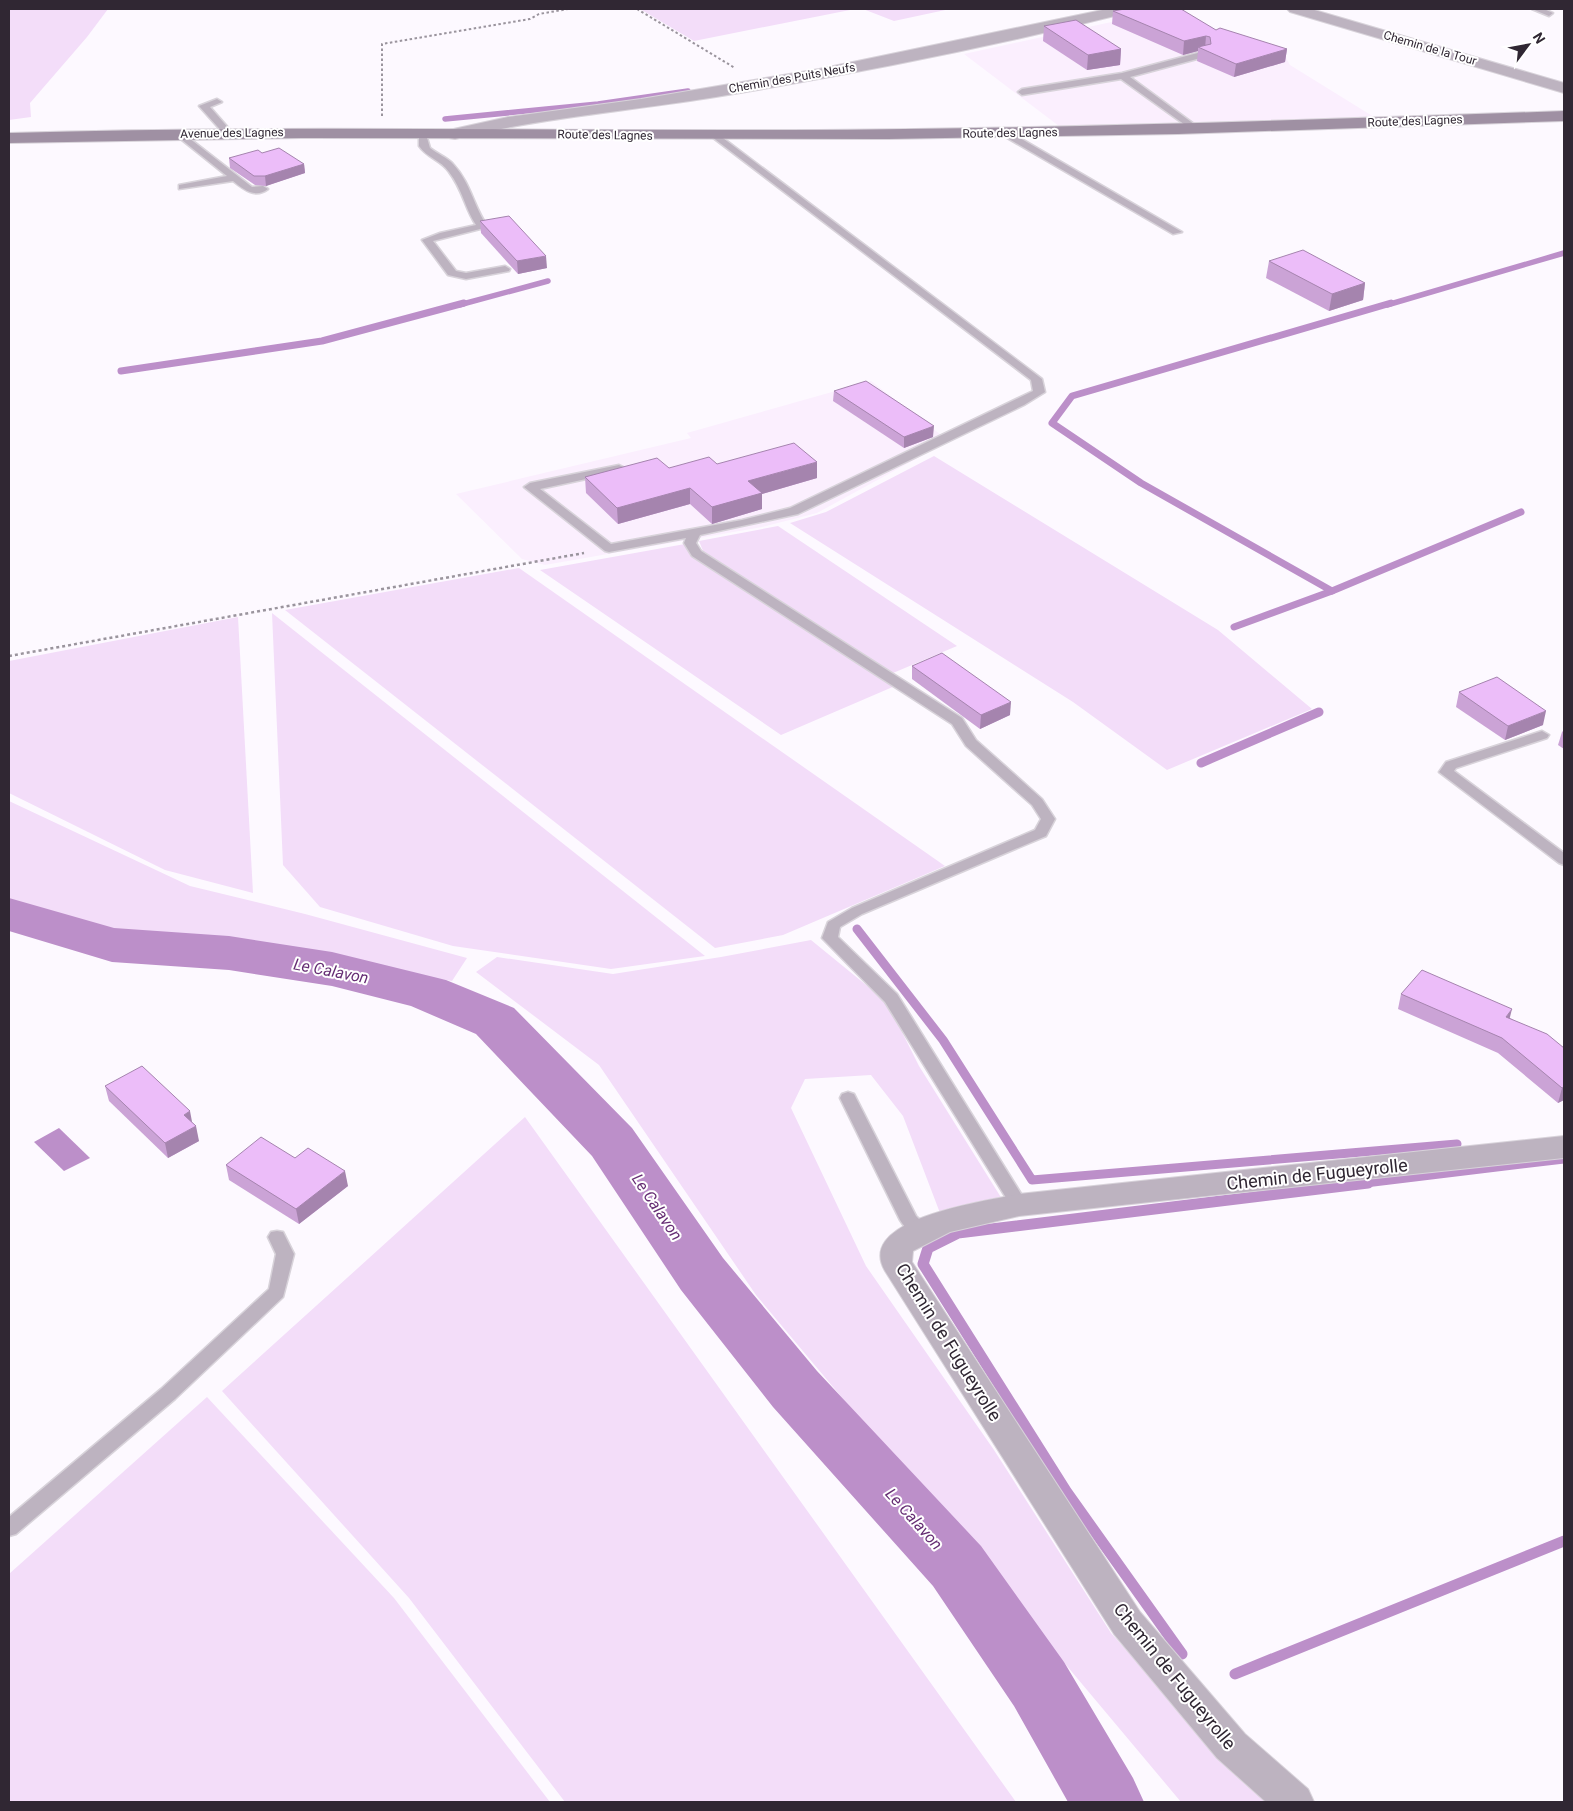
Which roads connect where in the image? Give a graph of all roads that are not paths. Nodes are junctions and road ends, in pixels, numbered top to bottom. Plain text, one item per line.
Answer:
1 (1126, 9) edge
2 (1295, 9) edge
3 (1536, 9) edge
4 (1549, 13) dead end
5 (1205, 54) edge
6 (1123, 76) junction
7 (1564, 88) edge
8 (1022, 92) dead end
9 (217, 102) dead end
10 (1564, 116) edge
11 (1195, 129) junction
12 (228, 133) junction
13 (422, 133) junction
14 (1005, 133) junction
15 (180, 134) junction
16 (455, 134) junction
17 (714, 135) junction
18 (9, 138) edge
19 (235, 178) junction
20 (182, 187) dead end
21 (263, 189) edge
22 (1177, 232) dead end
23 (505, 269) dead end
24 (619, 469) edge
25 (695, 532) junction
26 (1542, 735) dead end
27 (1564, 842) edge
28 (1548, 847) junction
29 (1564, 860) edge
30 (848, 1098) dead end
31 (1564, 1147) edge
32 (1019, 1205) junction
33 (922, 1231) junction
34 (276, 1237) dead end
35 (9, 1528) edge
36 (1294, 1802) edge

1 - 16 street, Chemin des Puits Neufs
2 - 7 street, Chemin de la Tour
3 - 4 lane
5 - 6 lane
6 - 8 lane
6 - 11 lane
9 - 12 lane
10 - 11 street, Route des Lagnes
11 - 14 street, Route des Lagnes
12 - 13 street, Avenue des Lagnes
12 - 15 street, Avenue des Lagnes
13 - 16 street, Avenue des Lagnes
13 - 23 lane
14 - 17 street, Route des Lagnes
14 - 22 lane
15 - 18 street, Avenue des Lagnes
15 - 19 lane
16 - 17 street, Route des Lagnes
17 - 25 lane
19 - 20 lane
19 - 21 lane
24 - 25 lane
25 - 32 lane
26 - 28 lane
27 - 28 lane
28 - 29 lane
30 - 33 lane
31 - 32 street, Chemin de Fugueyrolle
32 - 33 street, Chemin de Fugueyrolle
33 - 36 street, Chemin de Fugueyrolle
34 - 35 lane

